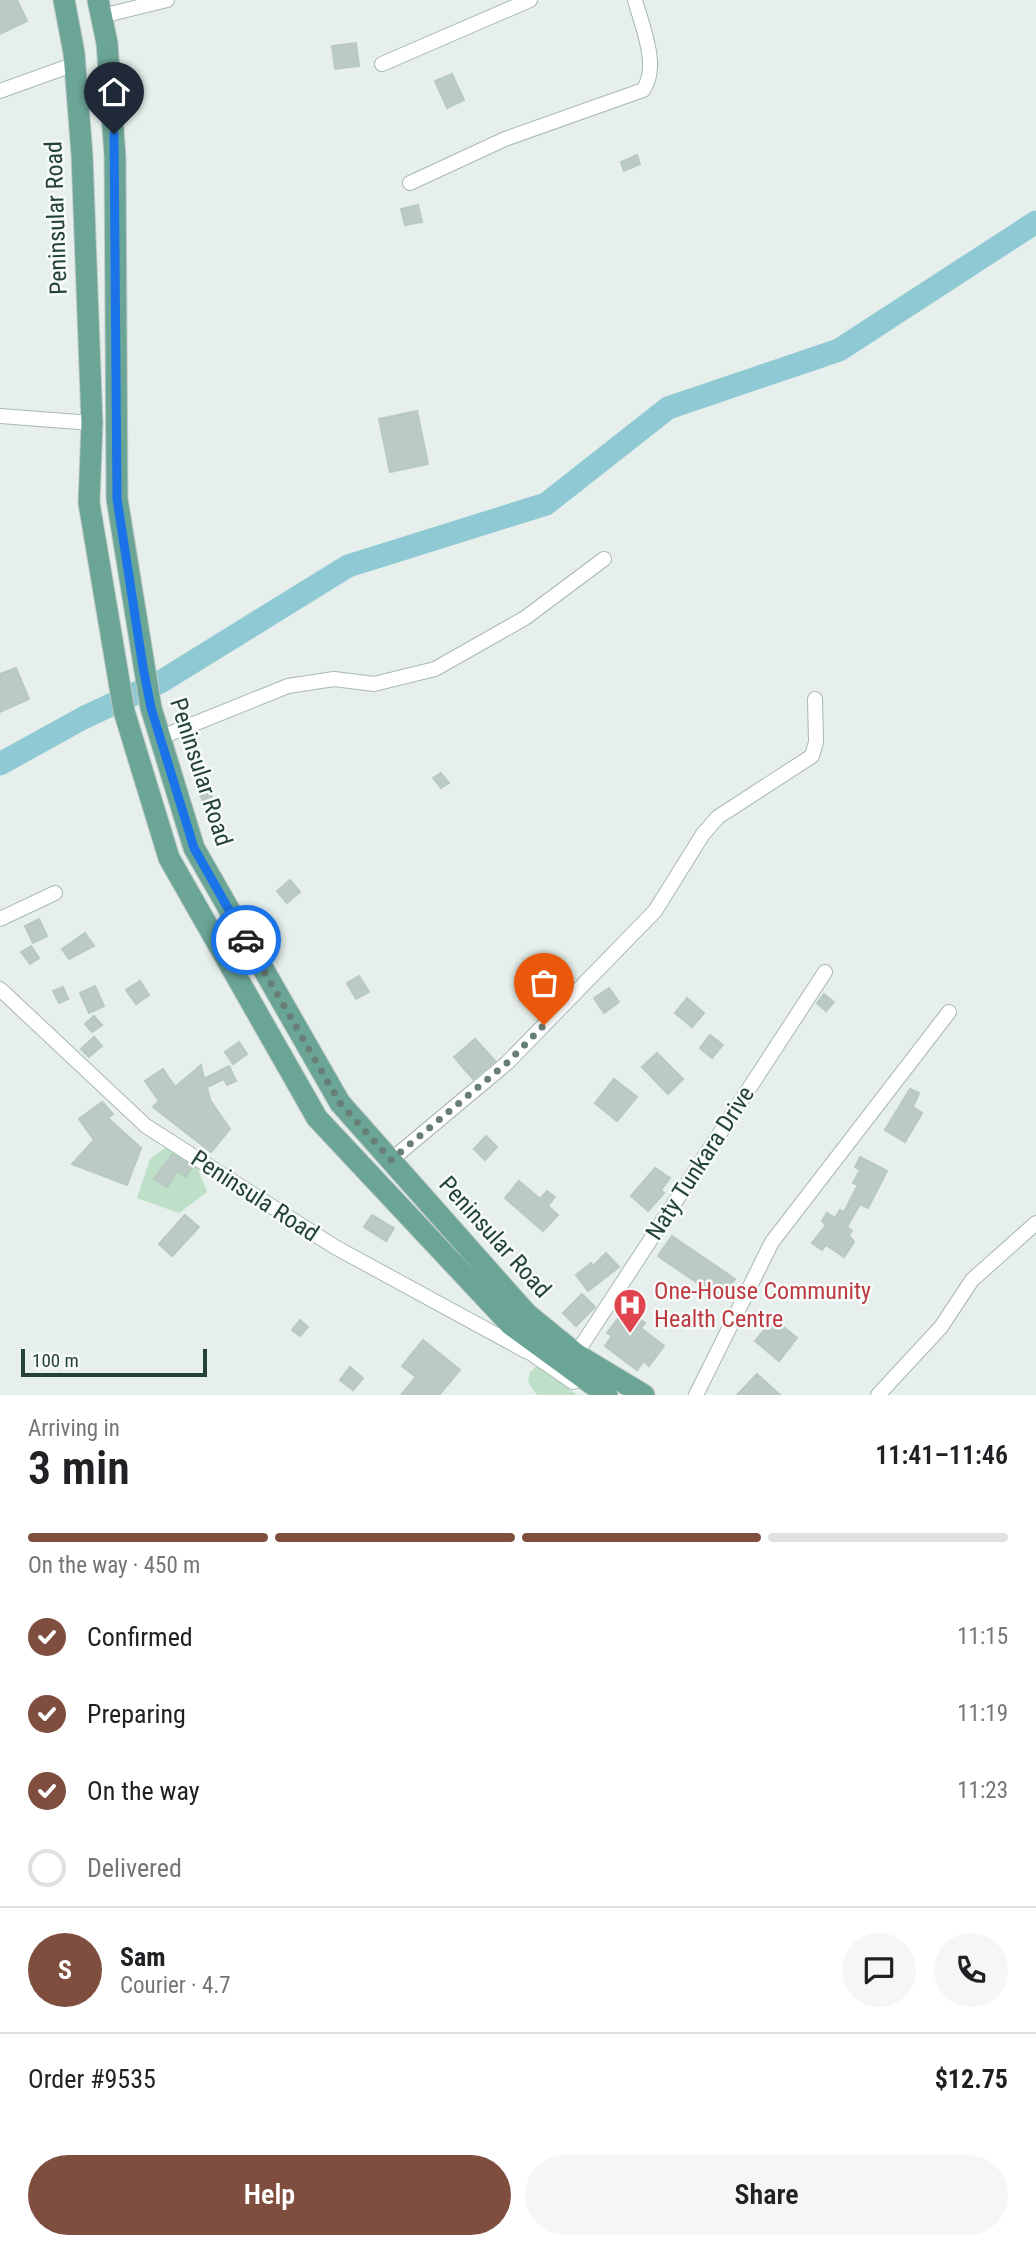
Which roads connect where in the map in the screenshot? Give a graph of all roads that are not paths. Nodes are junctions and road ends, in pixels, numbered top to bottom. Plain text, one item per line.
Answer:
1 (65, 0) edge
2 (167, 0) edge
3 (530, 0) edge
4 (635, 0) edge
5 (100, 8) edge
6 (75, 64) junction
7 (382, 64) dead end
8 (0, 91) edge
9 (410, 183) dead end
10 (0, 416) edge
11 (92, 423) junction
12 (604, 559) dead end
13 (815, 698) dead end
14 (159, 738) junction
15 (55, 893) dead end
16 (0, 919) edge
17 (825, 972) dead end
18 (0, 990) edge
19 (949, 1013) dead end
20 (391, 1160) junction
21 (1036, 1223) edge
22 (535, 1351) junction
23 (576, 1354) junction
24 (592, 1395) edge
25 (607, 1395) edge
26 (644, 1395) edge
27 (696, 1395) edge
28 (878, 1395) edge

1 - 6 main road, Peninsular Road
2 - 5 street
3 - 7 street
4 - 9 street
5 - 14 main road, Peninsular Road
6 - 8 street
6 - 11 main road, Peninsular Road
10 - 11 street
11 - 22 main road, Peninsular Road
12 - 14 street
13 - 20 street
14 - 20 main road, Peninsular Road
15 - 16 street
17 - 23 street, Naty Tunkara Drive
18 - 22 street, Peninsula Road
19 - 27 street
20 - 23 main road, Peninsular Road
21 - 28 street
22 - 24 street, Peninsula Road
22 - 25 main road, Peninsular Road
23 - 26 main road, Peninsular Road

